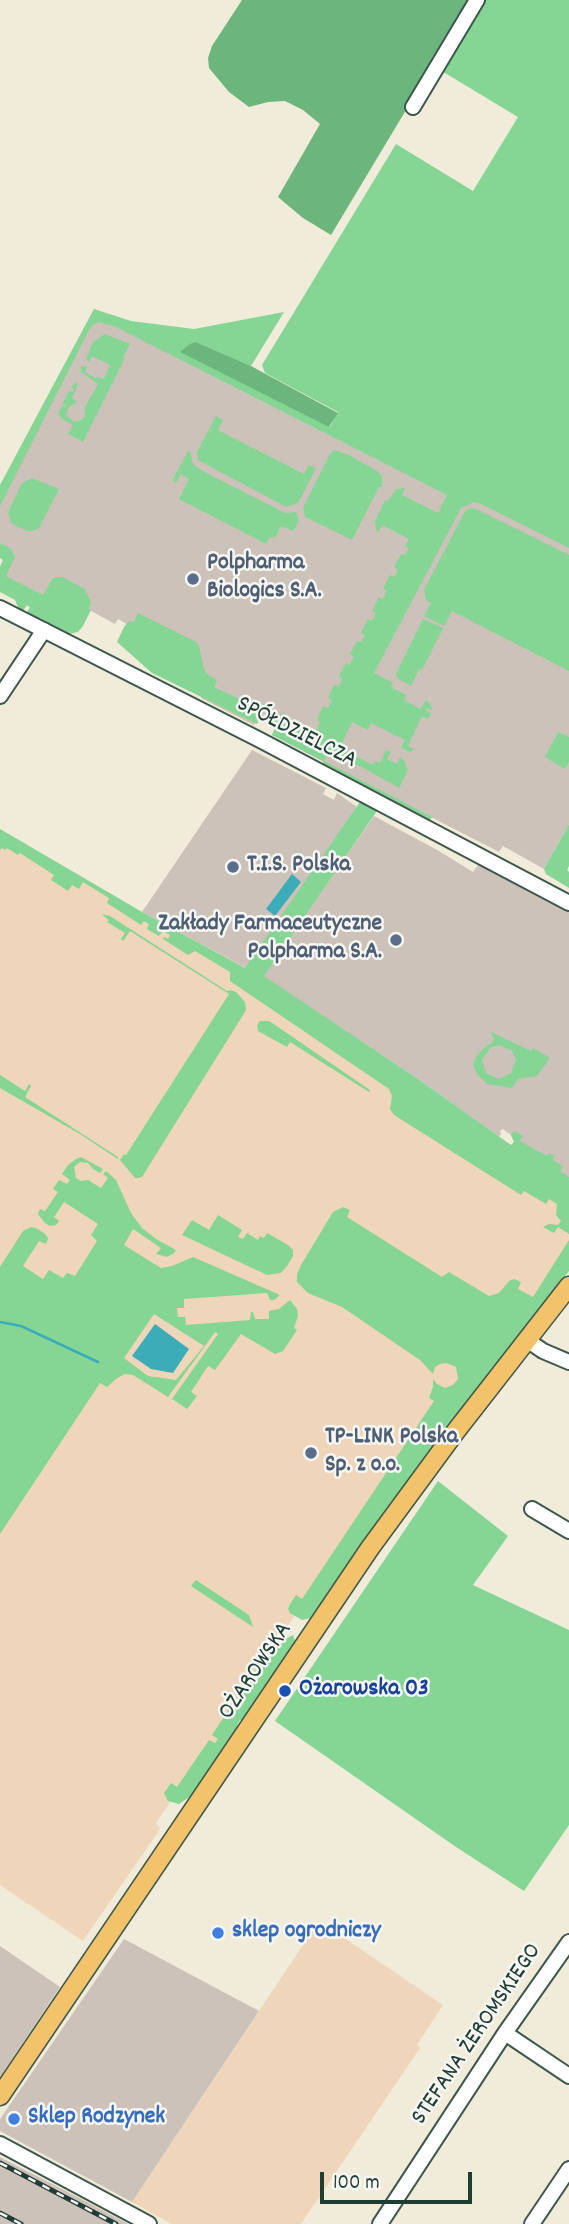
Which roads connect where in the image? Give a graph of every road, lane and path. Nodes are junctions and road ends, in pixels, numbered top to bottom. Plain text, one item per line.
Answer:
1 (477, 0) edge
2 (413, 107) dead end
3 (0, 608) edge
4 (44, 630) junction
5 (0, 696) edge
6 (569, 903) edge
7 (569, 1286) edge
8 (527, 1340) junction
9 (569, 1362) edge
10 (532, 1509) dead end
11 (569, 1531) edge
12 (569, 1942) edge
13 (505, 2033) junction
14 (569, 2076) edge
15 (0, 2096) edge
16 (0, 2144) edge
17 (569, 2169) edge
18 (149, 2224) edge
19 (380, 2224) edge
20 (532, 2224) edge

1 - 2 street
3 - 4 street, SPÓŁDZIELCZA
4 - 5 street
4 - 6 street, SPÓŁDZIELCZA
7 - 8 main road, OŻAROWSKA
8 - 9 street
8 - 15 main road, OŻAROWSKA
10 - 11 street
12 - 13 street, STEFANA ŻEROMSKIEGO
13 - 14 street
13 - 19 street, STEFANA ŻEROMSKIEGO
16 - 18 street
17 - 20 street

